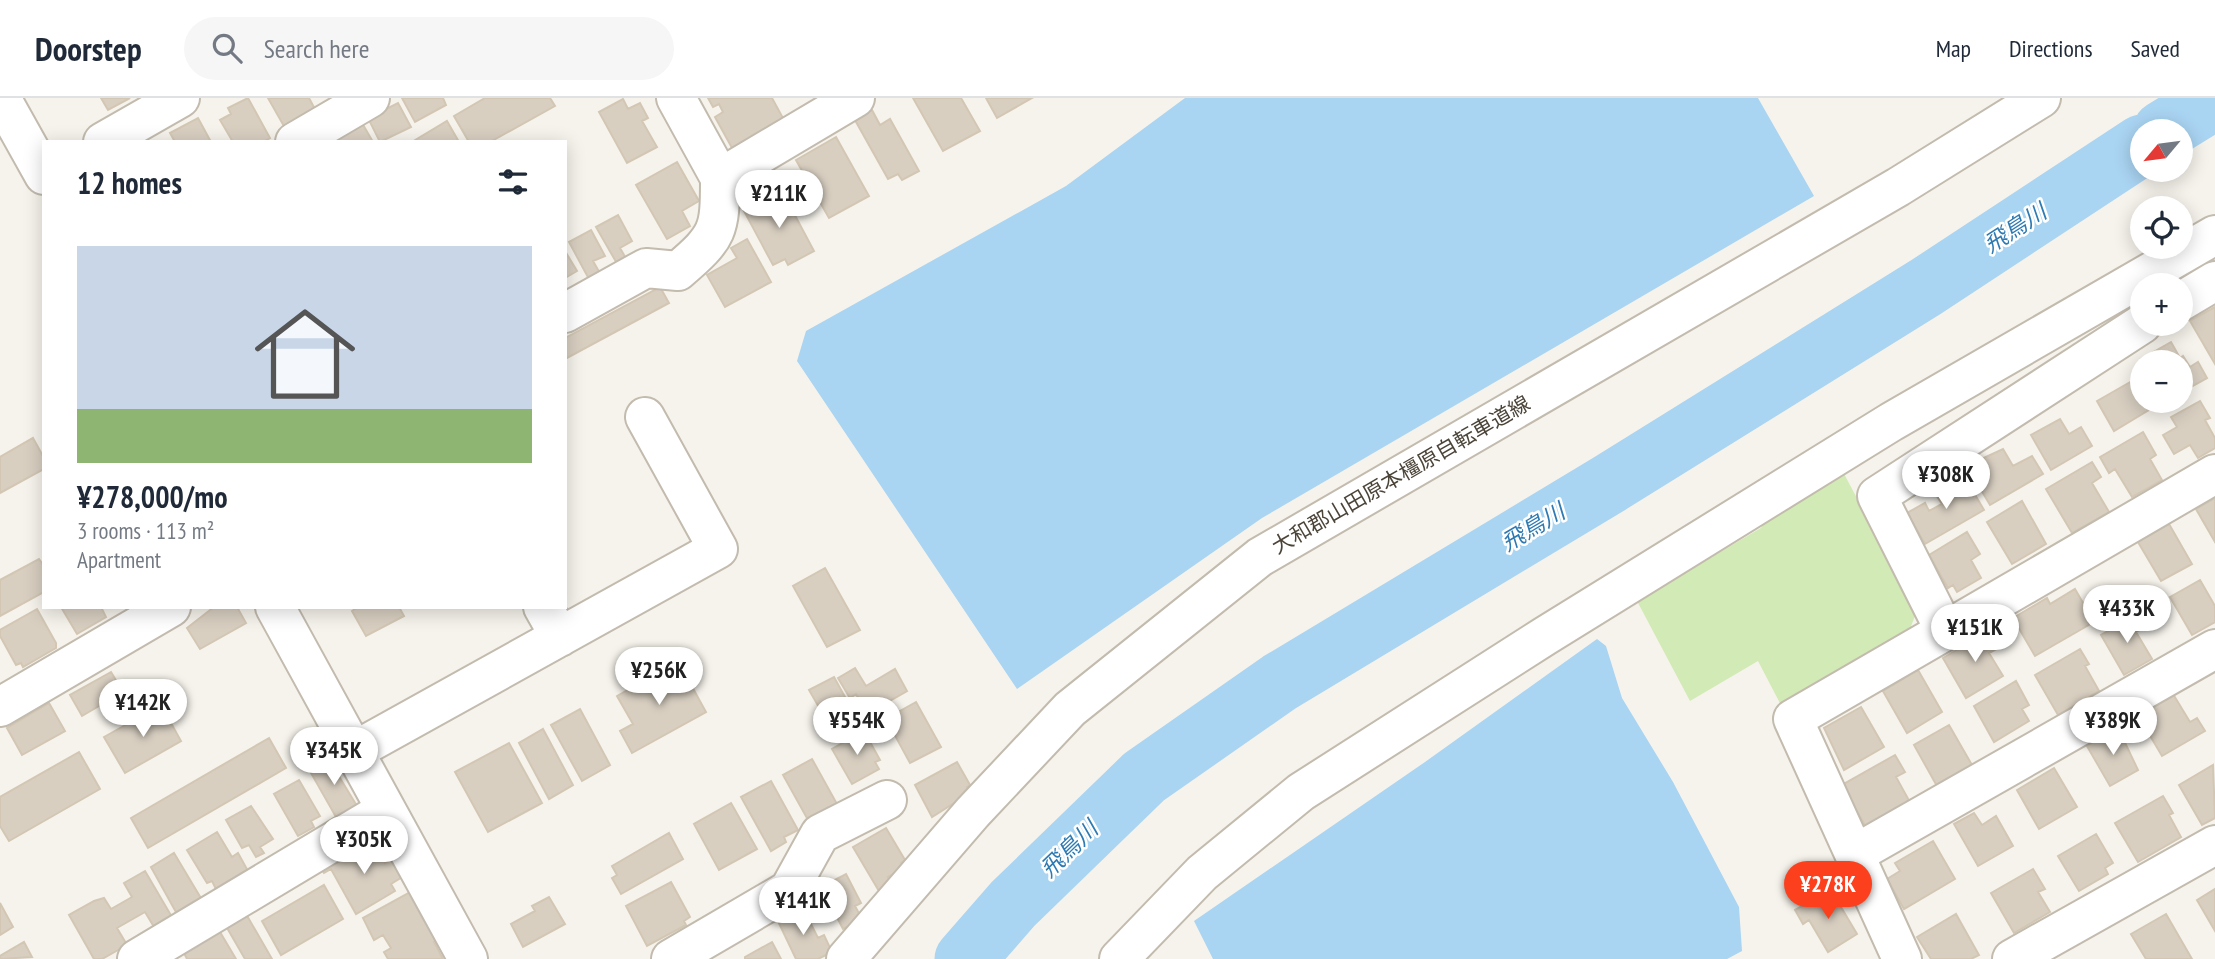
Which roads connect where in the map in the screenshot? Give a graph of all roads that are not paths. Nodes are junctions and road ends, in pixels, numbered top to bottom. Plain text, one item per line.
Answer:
1 (1, 98) edge
2 (180, 98) edge
3 (370, 98) edge
4 (676, 98) edge
5 (855, 98) edge
6 (2042, 98) edge
7 (106, 140) edge
8 (298, 140) edge
9 (42, 171) edge
10 (720, 177) junction
11 (2215, 235) edge
12 (2215, 281) edge
13 (2193, 294) edge
14 (567, 312) edge
15 (2130, 332) edge
16 (645, 417) dead end
17 (2215, 474) edge
18 (168, 609) edge
19 (276, 609) edge
20 (551, 622) edge
21 (1945, 631) junction
22 (2215, 649) edge
23 (0, 706) edge
24 (354, 751) junction
25 (887, 800) dead end
26 (386, 810) junction
27 (2215, 845) edge
28 (1855, 854) junction
29 (137, 959) edge
30 (468, 959) edge
31 (671, 959) edge
32 (846, 959) edge
33 (1119, 959) edge
34 (1902, 959) edge
35 (2012, 959) edge

1 - 9 street
2 - 7 street
3 - 8 street
4 - 10 street
5 - 10 street
6 - 32 street, 大和郡山田原本橿原自転車道線
10 - 14 street
11 - 33 street
12 - 13 street
15 - 21 street
16 - 20 street
17 - 21 street
18 - 23 street
19 - 24 street
20 - 24 street
21 - 28 street
22 - 28 street
24 - 26 street
25 - 31 street
26 - 29 street
26 - 30 street
27 - 35 street
28 - 34 street

